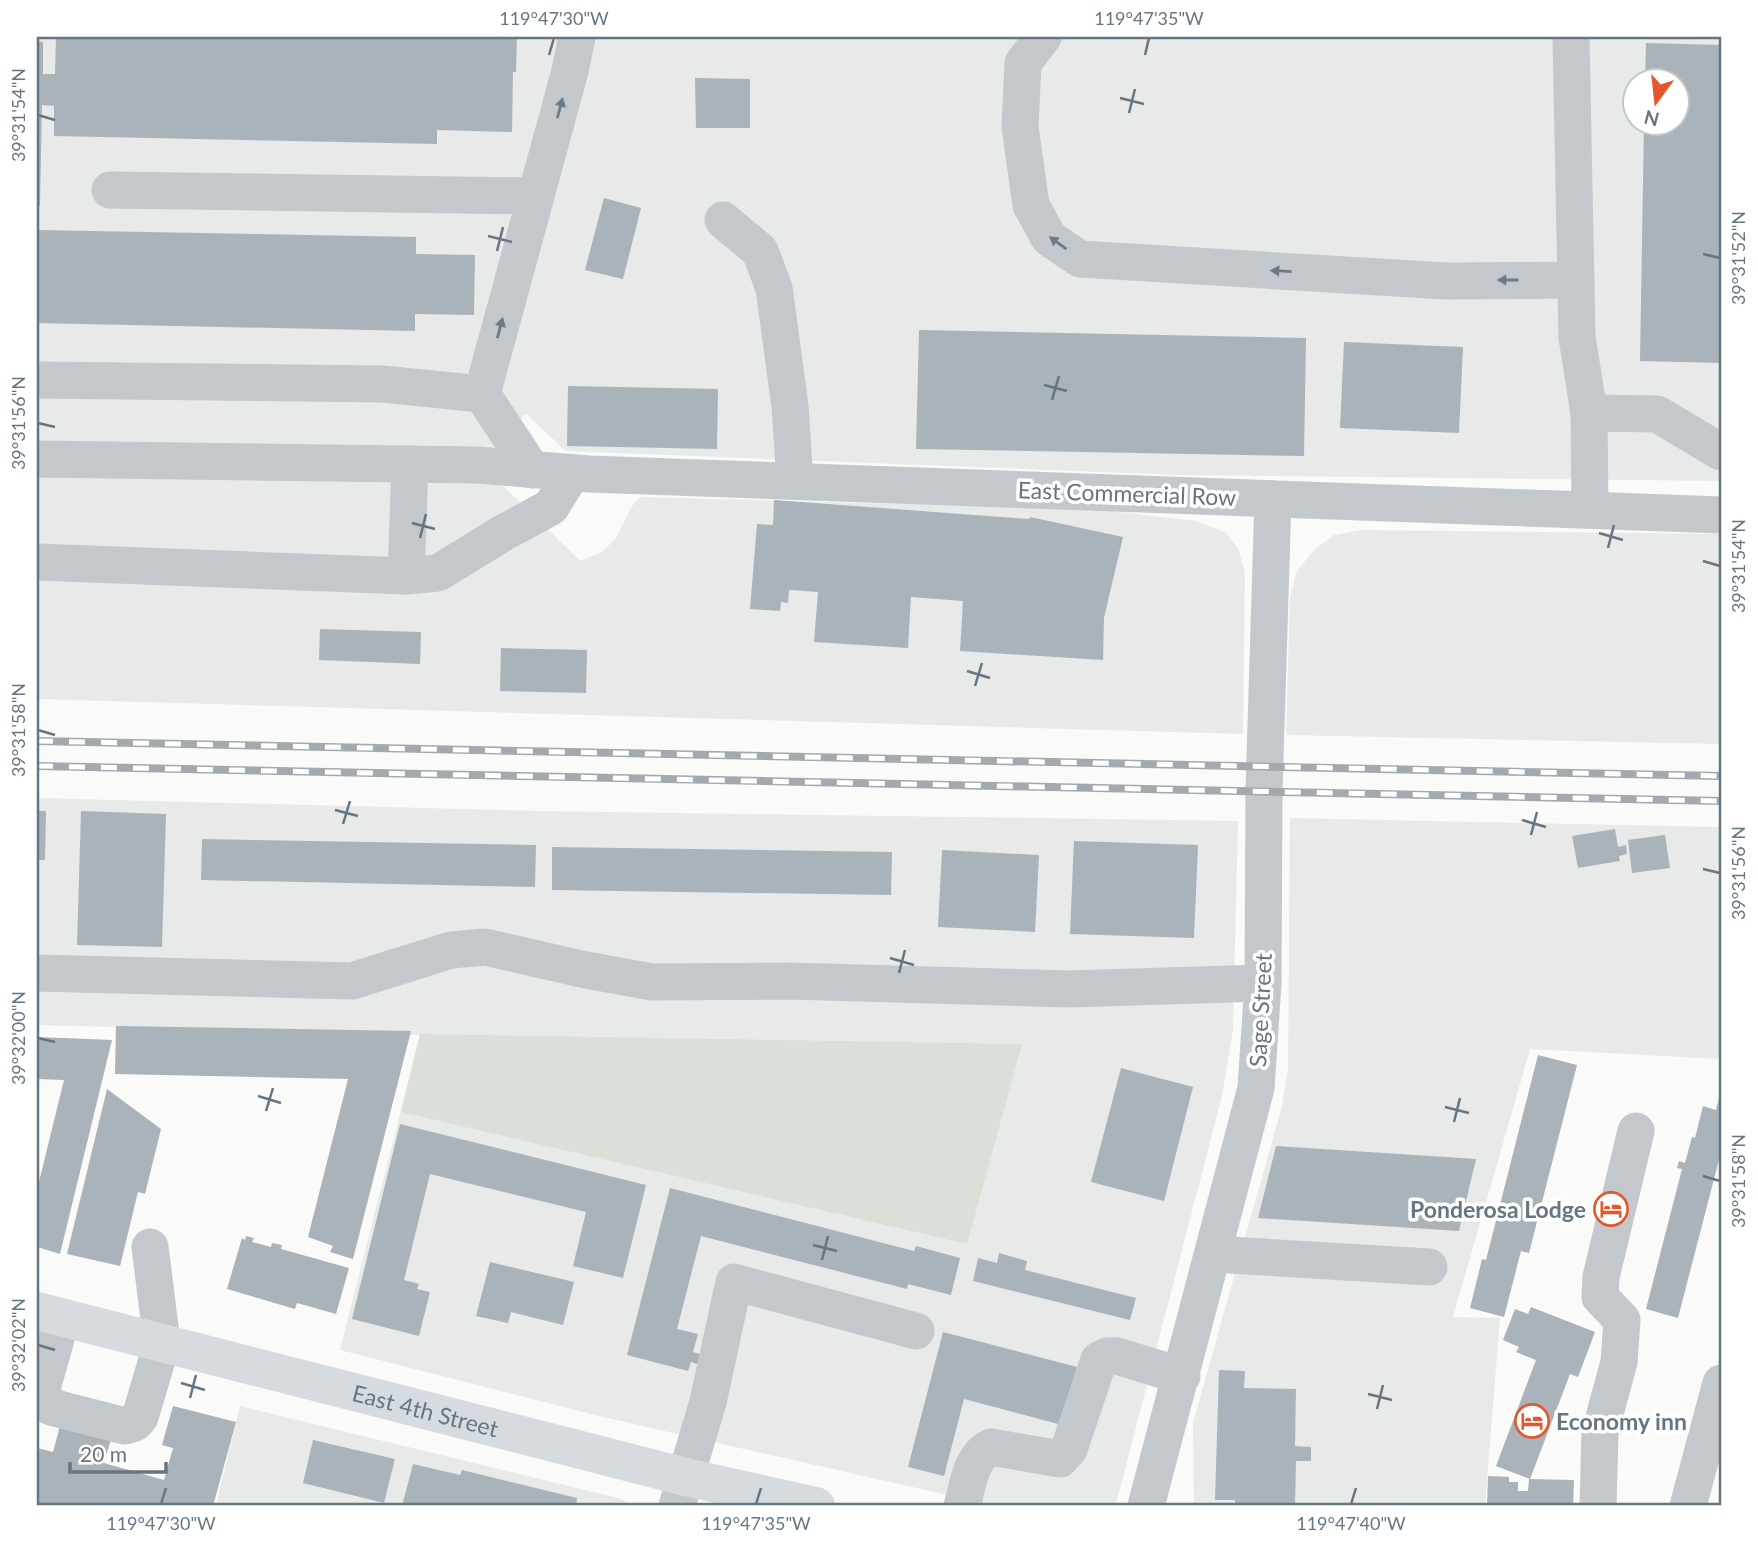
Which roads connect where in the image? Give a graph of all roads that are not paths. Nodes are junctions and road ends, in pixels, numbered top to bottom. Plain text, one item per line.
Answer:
1 (577, 37) edge
2 (1043, 37) edge
3 (1571, 37) edge
4 (110, 190) dead end
5 (536, 196) junction
6 (723, 220) dead end
7 (1576, 280) junction
8 (37, 380) edge
9 (482, 394) junction
10 (1589, 413) junction
11 (1721, 452) edge
12 (37, 459) edge
13 (410, 464) junction
14 (532, 470) junction
15 (572, 473) junction
16 (795, 481) junction
17 (1273, 499) junction
18 (1590, 509) junction
19 (1721, 515) edge
20 (37, 562) edge
21 (406, 576) junction
22 (37, 973) edge
23 (1263, 983) junction
24 (1636, 1130) dead end
25 (150, 1247) dead end
26 (1213, 1254) junction
27 (1429, 1267) dead end
28 (49, 1314) edge
29 (916, 1331) dead end
30 (162, 1343) junction
31 (1182, 1376) junction
32 (1721, 1384) edge
33 (682, 1492) edge
34 (776, 1502) edge
35 (816, 1506) edge
36 (962, 1506) edge
37 (1146, 1506) edge
38 (1598, 1506) edge
39 (1688, 1506) edge

5 -> 1 street
7 -> 2 street
3 - 7 street
4 - 5 street
9 -> 5 street
6 - 16 street
7 - 10 street
8 - 9 street
9 - 14 street
10 - 11 street
10 - 18 street
12 - 13 street, East Commercial Row
13 - 14 street, East Commercial Row
13 - 21 street
14 - 15 street, East Commercial Row
15 - 16 street, East Commercial Row
15 - 21 street
16 - 17 street, East Commercial Row
17 - 18 street, East Commercial Row
17 - 23 street, Sage Street
18 - 19 street, East Commercial Row
20 - 21 street
22 - 23 street
23 - 26 street, Sage Street
24 - 38 street
25 - 30 street
26 - 27 street
26 - 31 street, Sage Street
28 - 30 main road, East 4th Street
28 - 30 street
29 - 33 street
30 - 33 main road, East 4th Street
31 - 36 street
31 - 37 street, Sage Street
32 - 39 street
33 - 34 main road, East 4th Street
34 - 35 main road, East 4th Street

